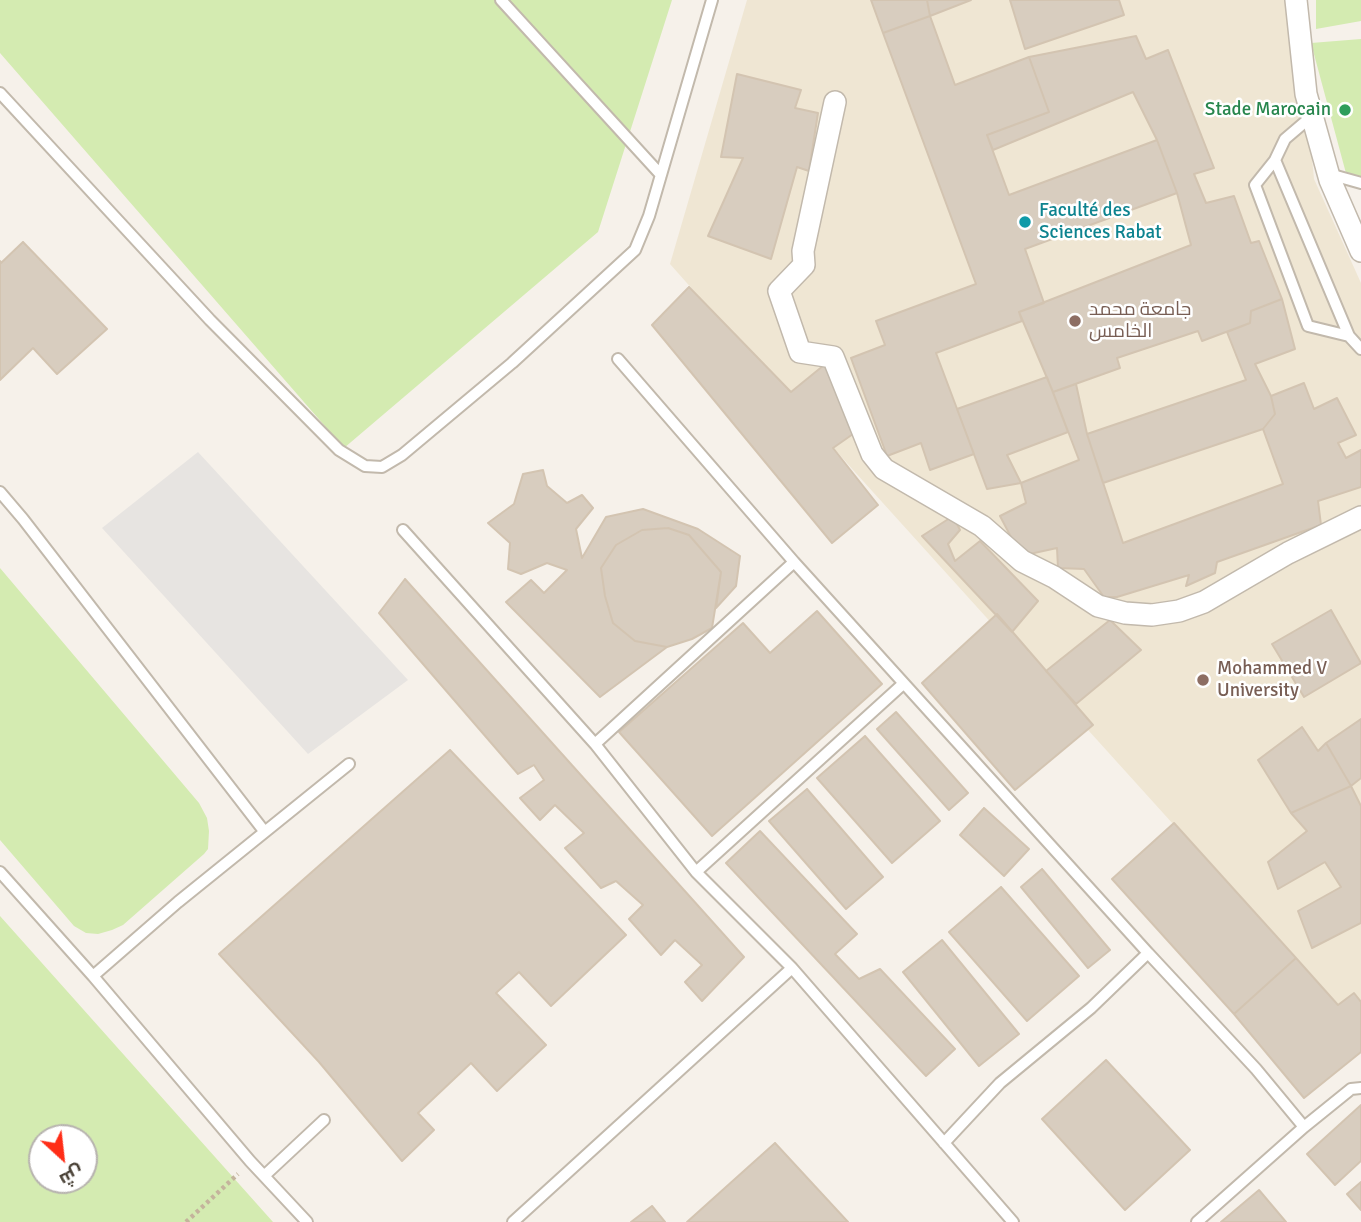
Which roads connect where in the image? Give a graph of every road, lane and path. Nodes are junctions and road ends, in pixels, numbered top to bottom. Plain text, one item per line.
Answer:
1 (501, 0) edge
2 (712, 0) edge
3 (1296, 0) edge
4 (0, 93) edge
5 (835, 102) dead end
6 (1312, 116) junction
7 (1275, 160) junction
8 (1329, 174) junction
9 (661, 175) junction
10 (1361, 183) edge
11 (1361, 251) edge
12 (1349, 336) junction
13 (1361, 349) edge
14 (618, 359) dead end
15 (0, 492) edge
16 (1361, 517) edge
17 (403, 530) dead end
18 (794, 562) junction
19 (903, 684) junction
20 (595, 744) junction
21 (349, 764) dead end
22 (264, 831) junction
23 (0, 872) edge
24 (696, 872) junction
25 (1148, 953) junction
26 (792, 968) junction
27 (93, 976) junction
28 (1361, 1088) edge
29 (324, 1120) dead end
30 (1304, 1127) junction
31 (944, 1143) junction
32 (250, 1161) junction
33 (264, 1176) junction
34 (186, 1222) edge
35 (306, 1222) edge
36 (513, 1222) edge
37 (1013, 1222) edge
38 (1197, 1222) edge

1 - 9 lane
2 - 9 lane
3 - 6 street
4 - 9 lane
5 - 16 street
6 - 7 lane
6 - 8 street
7 - 12 lane
7 - 12 lane
8 - 10 lane
8 - 11 street
12 - 13 lane
14 - 18 lane
15 - 22 lane
17 - 20 lane
18 - 19 lane
18 - 20 lane
19 - 24 lane
19 - 25 lane
20 - 24 lane
21 - 22 lane
22 - 27 lane
23 - 27 lane
24 - 26 lane
25 - 30 lane
25 - 31 lane
26 - 31 lane
26 - 36 lane
27 - 32 lane
28 - 30 lane
29 - 33 lane
30 - 38 lane
31 - 37 lane
32 - 33 lane
32 - 34 path
33 - 35 lane

